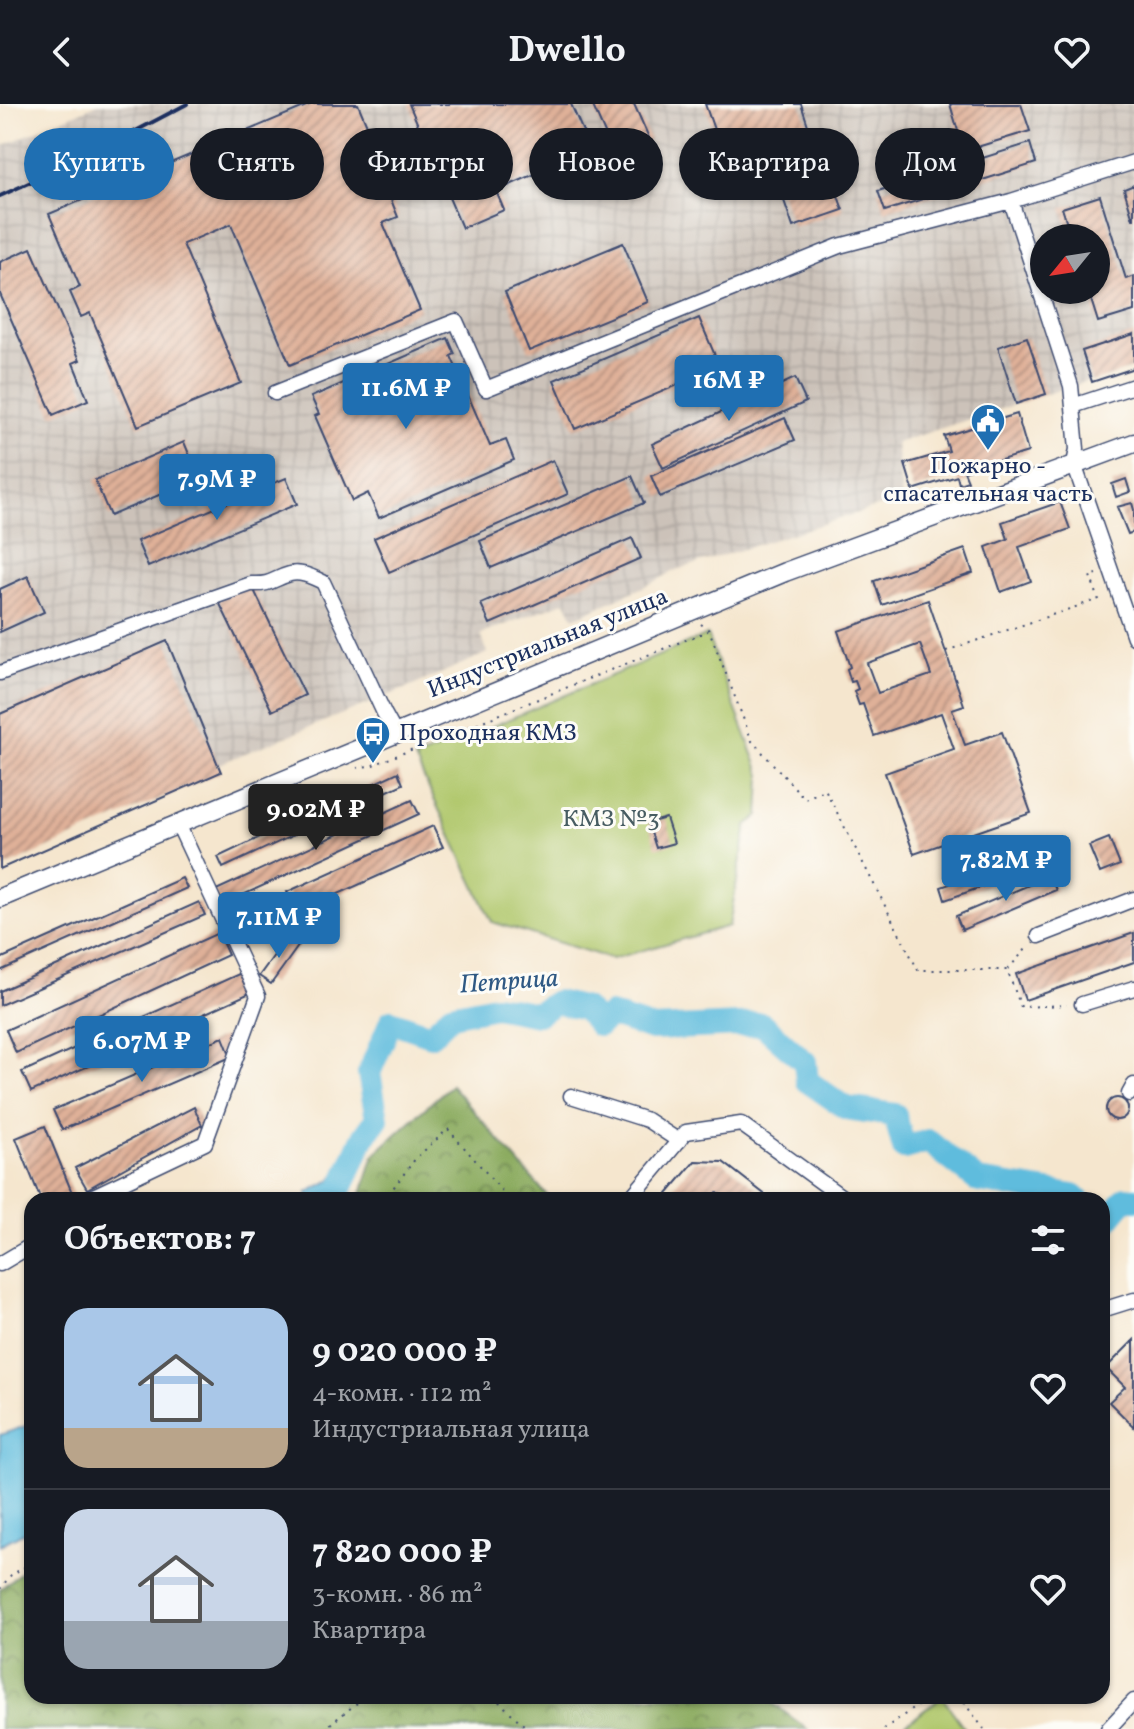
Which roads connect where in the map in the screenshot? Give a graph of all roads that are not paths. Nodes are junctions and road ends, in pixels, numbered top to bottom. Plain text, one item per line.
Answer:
1 (1134, 162) edge
2 (1011, 201) junction
3 (1134, 386) edge
4 (275, 393) dead end
5 (1073, 406) junction
6 (1134, 443) edge
7 (1074, 464) junction
8 (1134, 637) edge
9 (0, 673) edge
10 (395, 733) junction
11 (178, 824) junction
12 (0, 898) edge
13 (1134, 899) edge
14 (1039, 936) road end
15 (1134, 988) edge
16 (1082, 1004) road end
17 (571, 1096) dead end
18 (679, 1141) junction
19 (102, 1192) edge
20 (636, 1192) edge
21 (829, 1192) edge
22 (24, 1250) edge
23 (0, 1264) edge
24 (1134, 1300) edge
25 (1110, 1308) edge
26 (1134, 1701) edge
27 (1108, 1729) edge

1 - 2 street
2 - 4 street
2 - 5 street
3 - 5 street
5 - 7 street
6 - 7 main road, Индустриальная улица
7 - 8 street
7 - 10 main road, Индустриальная улица
9 - 10 street
10 - 11 main road, Индустриальная улица
11 - 12 main road, Индустриальная улица
11 - 19 street
13 - 14 street
15 - 16 street
17 - 18 street
18 - 20 street
18 - 21 street
22 - 23 street
24 - 25 street
26 - 27 street

